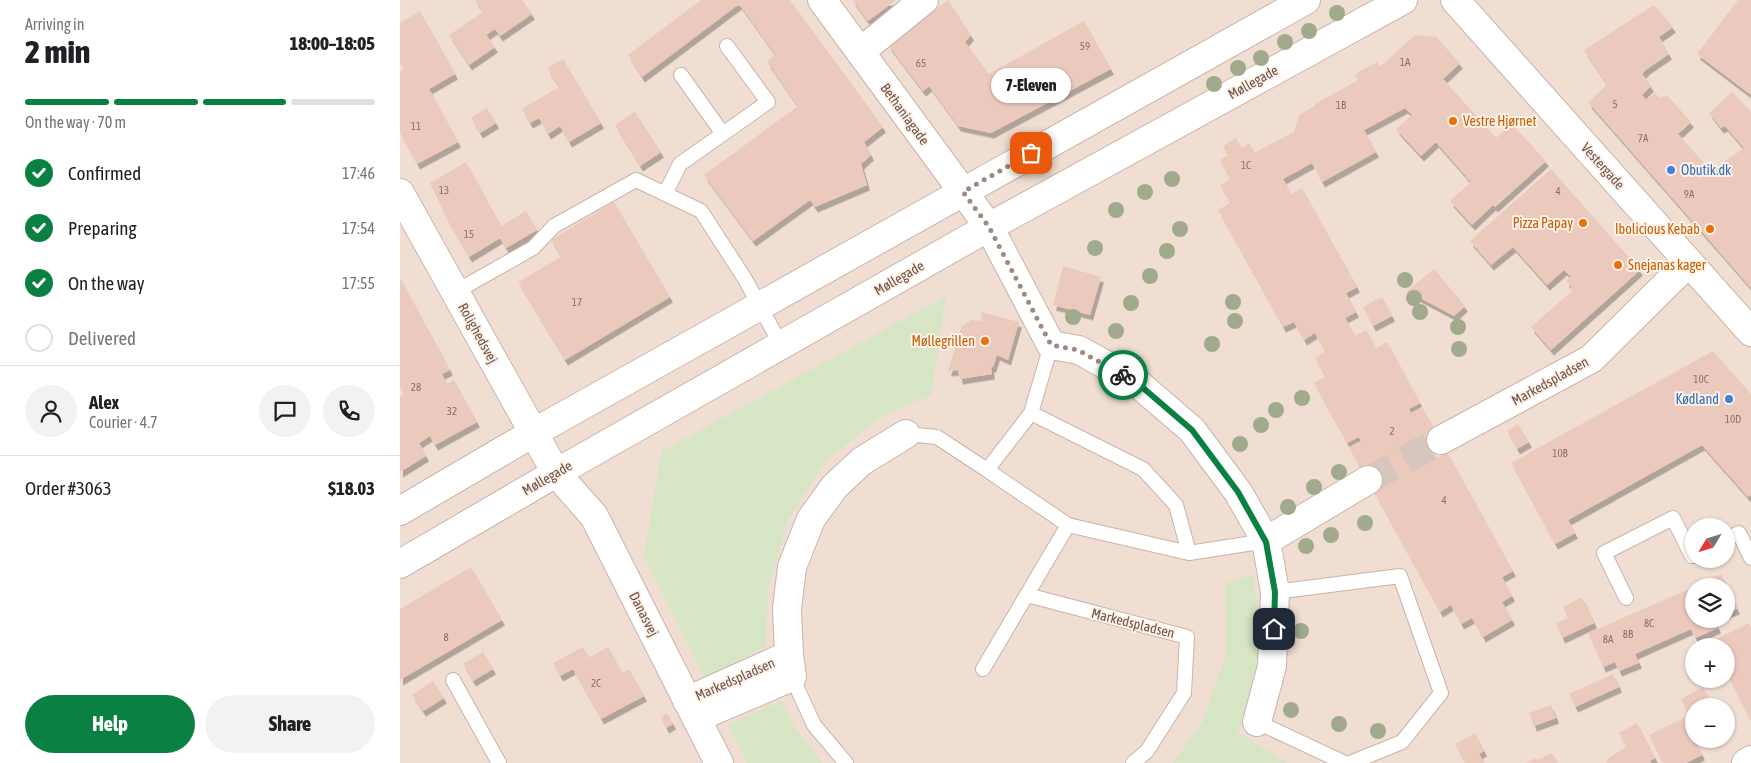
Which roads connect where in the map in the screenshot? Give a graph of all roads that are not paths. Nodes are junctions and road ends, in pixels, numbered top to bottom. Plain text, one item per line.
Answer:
1 (822, 0) edge
2 (924, 0) edge
3 (1306, 0) edge
4 (1403, 0) edge
5 (1454, 0) edge
6 (727, 46) dead end
7 (860, 52) junction
8 (681, 75) dead end
9 (723, 134) junction
10 (963, 192) junction
11 (400, 193) edge
12 (665, 194) junction
13 (989, 227) junction
14 (1689, 262) junction
15 (455, 292) junction
16 (760, 306) junction
17 (1751, 332) edge
18 (1051, 345) junction
19 (781, 346) junction
20 (1031, 413) junction
21 (533, 433) junction
22 (906, 434) joint
23 (1441, 440) tunnel mouth
24 (987, 470) junction
25 (556, 473) junction
26 (1368, 480) tunnel mouth
27 (400, 511) edge
28 (1068, 525) junction
29 (1735, 535) edge
30 (1266, 542) junction
31 (1685, 542) edge
32 (1189, 552) junction
33 (1751, 558) edge
34 (400, 564) edge
35 (1275, 592) junction
36 (1027, 595) junction
37 (1626, 598) dead end
38 (791, 666) junction
39 (983, 669) dead end
40 (453, 680) dead end
41 (692, 709) junction
42 (1257, 722) joint
43 (1751, 760) edge
44 (499, 763) edge
45 (719, 763) edge
46 (846, 763) edge
47 (1133, 763) edge
48 (1345, 763) edge
49 (1350, 763) edge
50 (1746, 763) edge

1 - 7 street, Bethaniagade
2 - 7 street
3 - 10 street
4 - 13 street, Møllegade
5 - 14 street, Vestergade
6 - 9 lane
7 - 10 street, Bethaniagade
8 - 9 lane
9 - 12 lane
10 - 13 street, Bethaniagade
10 - 16 street
11 - 15 street, Rolighedsvej
12 - 15 lane
12 - 16 lane
13 - 18 street
13 - 19 street, Møllegade
14 - 17 street, Vestergade
14 - 23 street, Markedspladsen
15 - 21 street, Rolighedsvej
16 - 19 lane
16 - 21 street
18 - 20 lane
18 - 30 street
19 - 25 street, Møllegade
20 - 24 lane
20 - 32 lane
21 - 25 street, Rolighedsvej
21 - 27 street
22 - 24 lane, Markedspladsen
22 - 38 street, Markedspladsen
24 - 28 lane, Markedspladsen
25 - 34 street, Møllegade
25 - 41 street, Danasvej
26 - 30 street
28 - 32 lane
28 - 36 lane
29 - 33 lane
30 - 32 lane
30 - 35 street
31 - 37 lane
35 - 42 street
35 - 49 lane
36 - 39 lane
36 - 47 lane, Markedspladsen
38 - 41 street, Markedspladsen
38 - 46 lane, Markedspladsen
40 - 44 lane
41 - 45 street, Danasvej
42 - 48 lane
43 - 50 street

